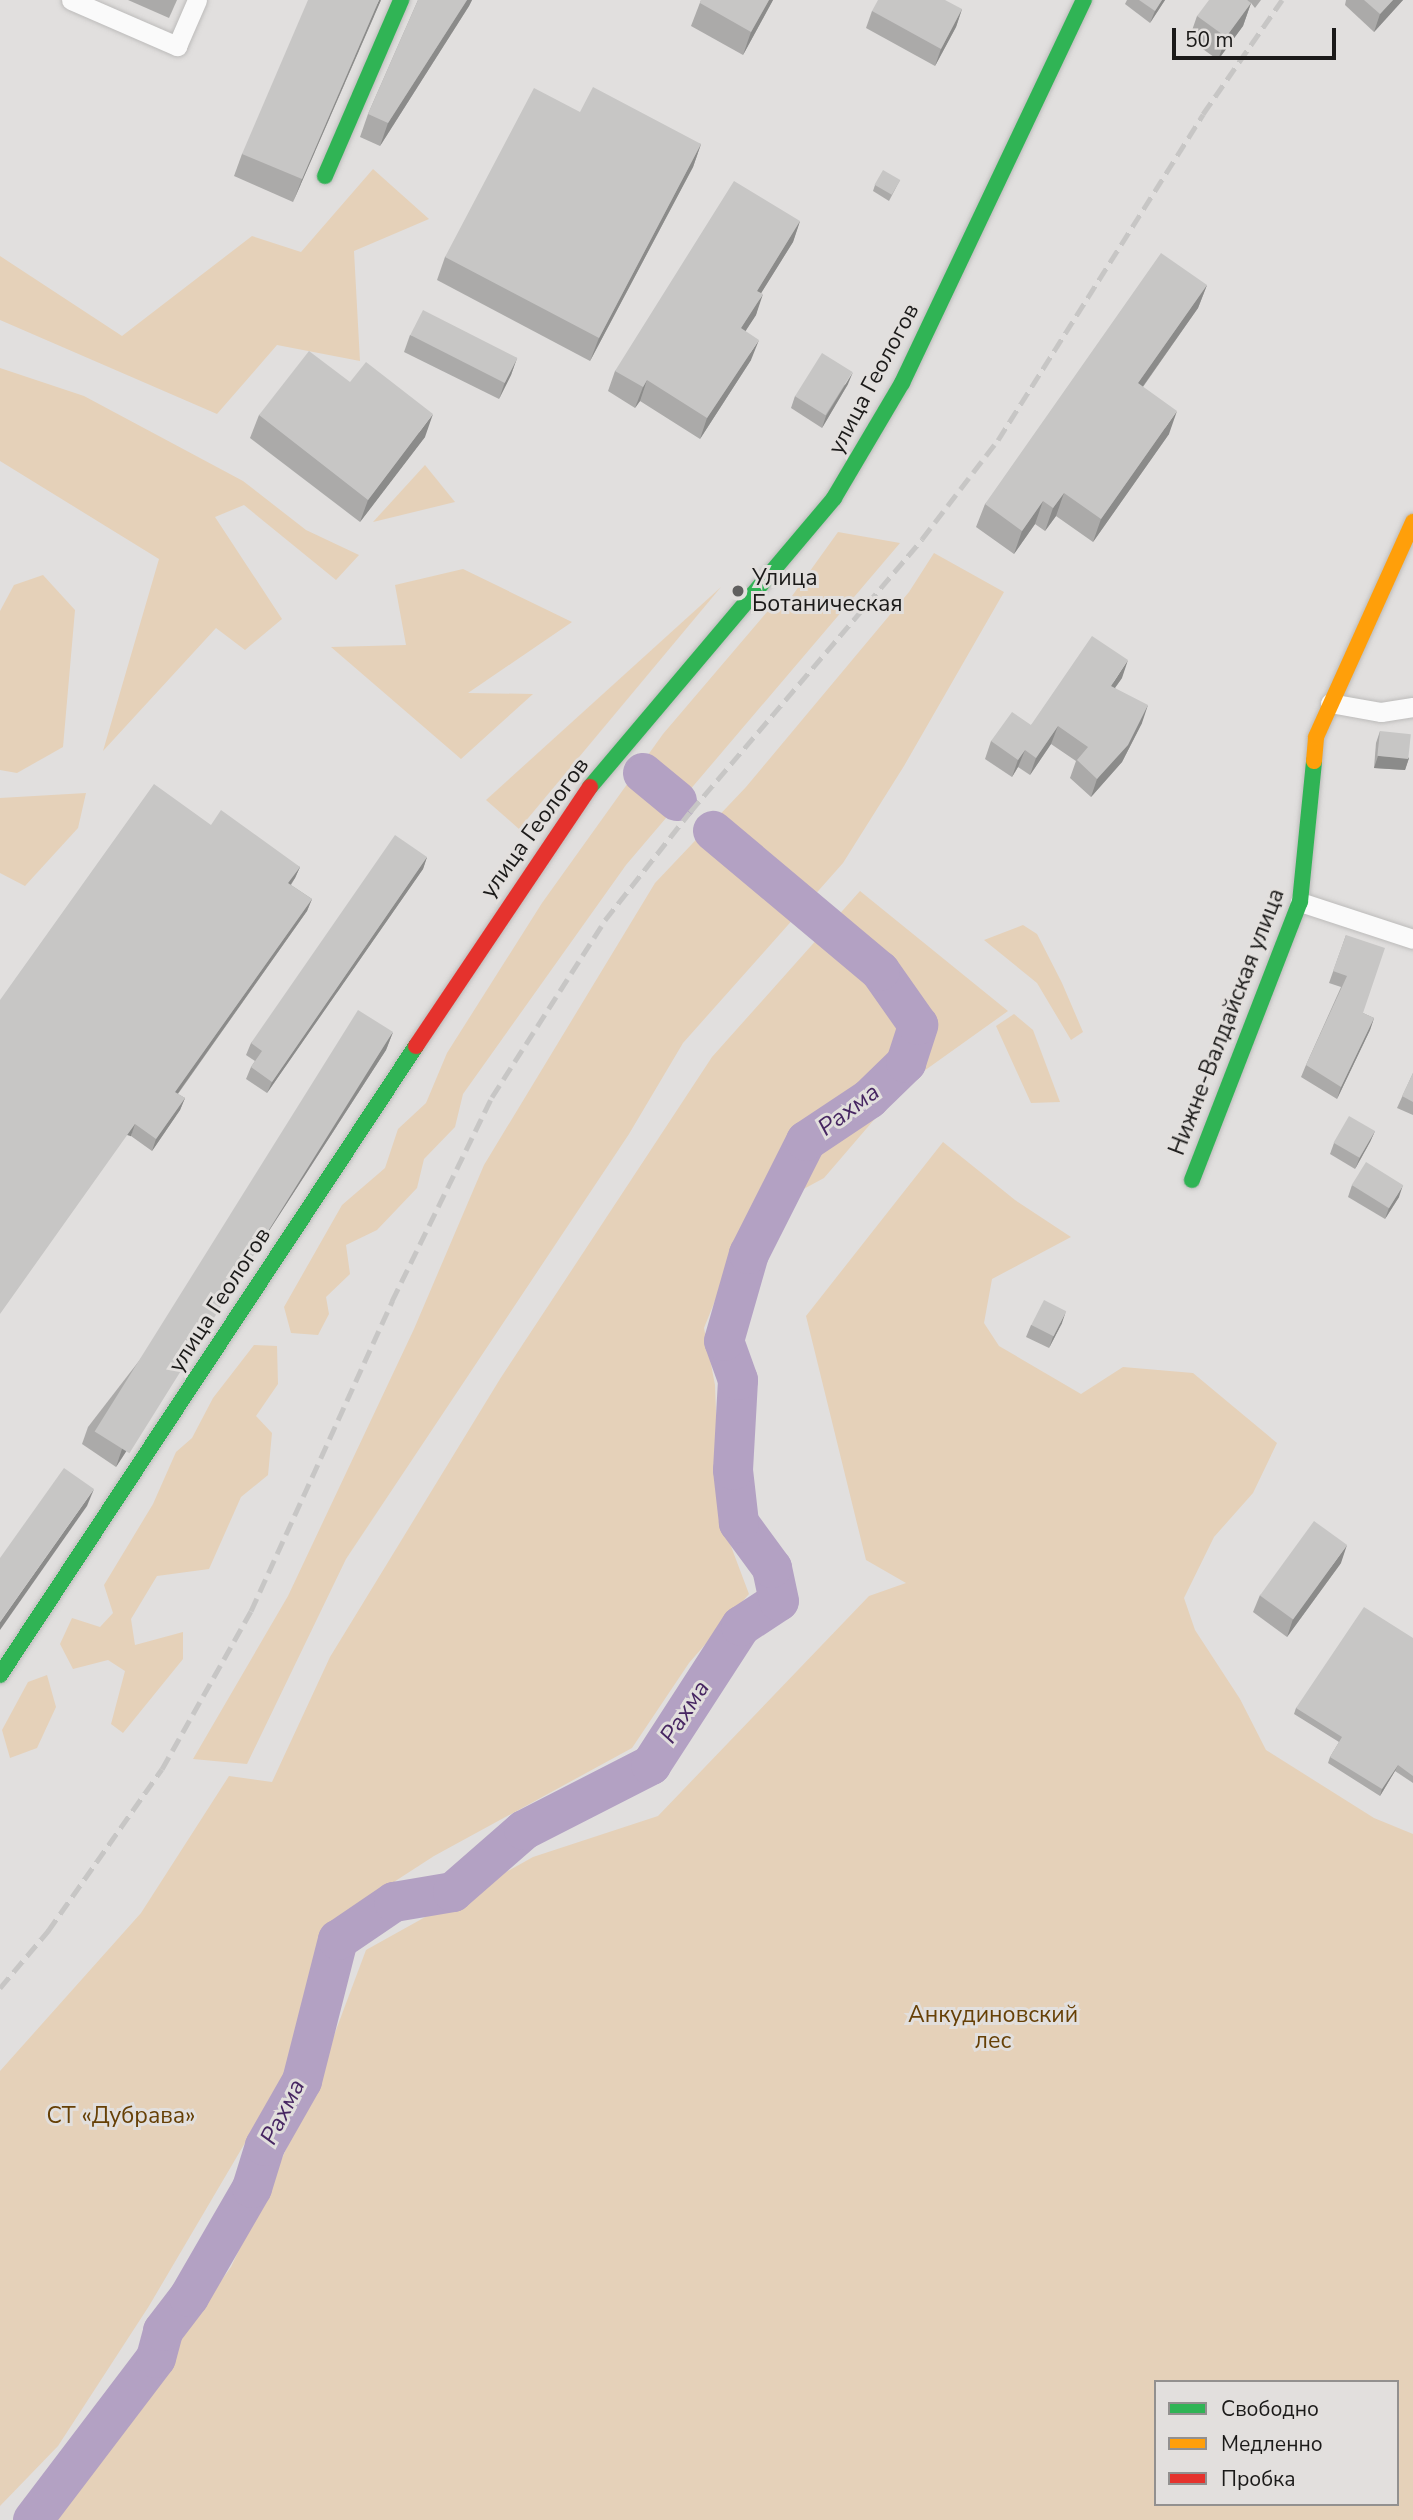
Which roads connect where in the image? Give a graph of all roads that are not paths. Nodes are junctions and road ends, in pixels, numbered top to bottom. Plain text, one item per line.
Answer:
1 (71, 0) edge
2 (197, 0) edge
3 (401, 0) edge
4 (1084, 0) edge
5 (325, 176) dead end
6 (1413, 522) edge
7 (1330, 703) junction
8 (1413, 707) edge
9 (1300, 902) junction
10 (1413, 939) edge
11 (1192, 1180) dead end
12 (0, 1675) edge

1 - 2 street
3 - 5 street
4 - 12 street, улица Геологов
6 - 7 street, Нижне-Валдайская улица
7 - 8 street
7 - 9 street, Нижне-Валдайская улица
9 - 10 street
9 - 11 street, Нижне-Валдайская улица

